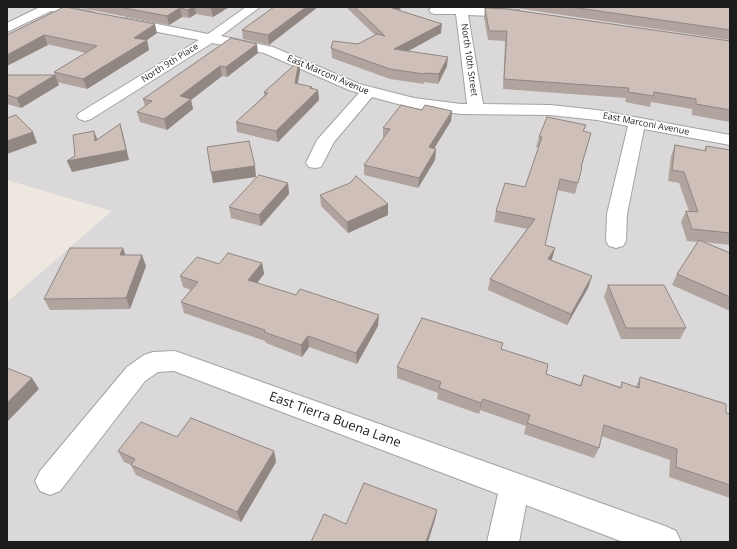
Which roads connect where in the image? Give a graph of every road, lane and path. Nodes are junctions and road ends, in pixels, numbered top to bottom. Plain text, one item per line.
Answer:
1 (49, 7) edge
2 (254, 7) edge
3 (461, 9) edge
4 (435, 10) dead end
5 (528, 15) edge
6 (7, 28) edge
7 (210, 38) junction
8 (368, 92) junction
9 (476, 109) junction
10 (85, 116) dead end
11 (637, 122) junction
12 (730, 140) edge
13 (315, 163) dead end
14 (616, 241) dead end
15 (50, 482) dead end
16 (515, 486) junction
17 (503, 542) edge
18 (665, 542) edge

1 - 6 street
1 - 7 street, East Marconi Avenue
2 - 7 street, North 9th Place
3 - 4 street, North 10th Street
3 - 5 street
3 - 9 street, North 10th Street
7 - 8 street, East Marconi Avenue
7 - 10 street, North 9th Place
8 - 9 street, East Marconi Avenue
8 - 13 street
9 - 11 street, East Marconi Avenue
11 - 12 street, East Marconi Avenue
11 - 14 street
15 - 16 street, East Tierra Buena Lane
16 - 17 street
16 - 18 street, East Tierra Buena Lane

